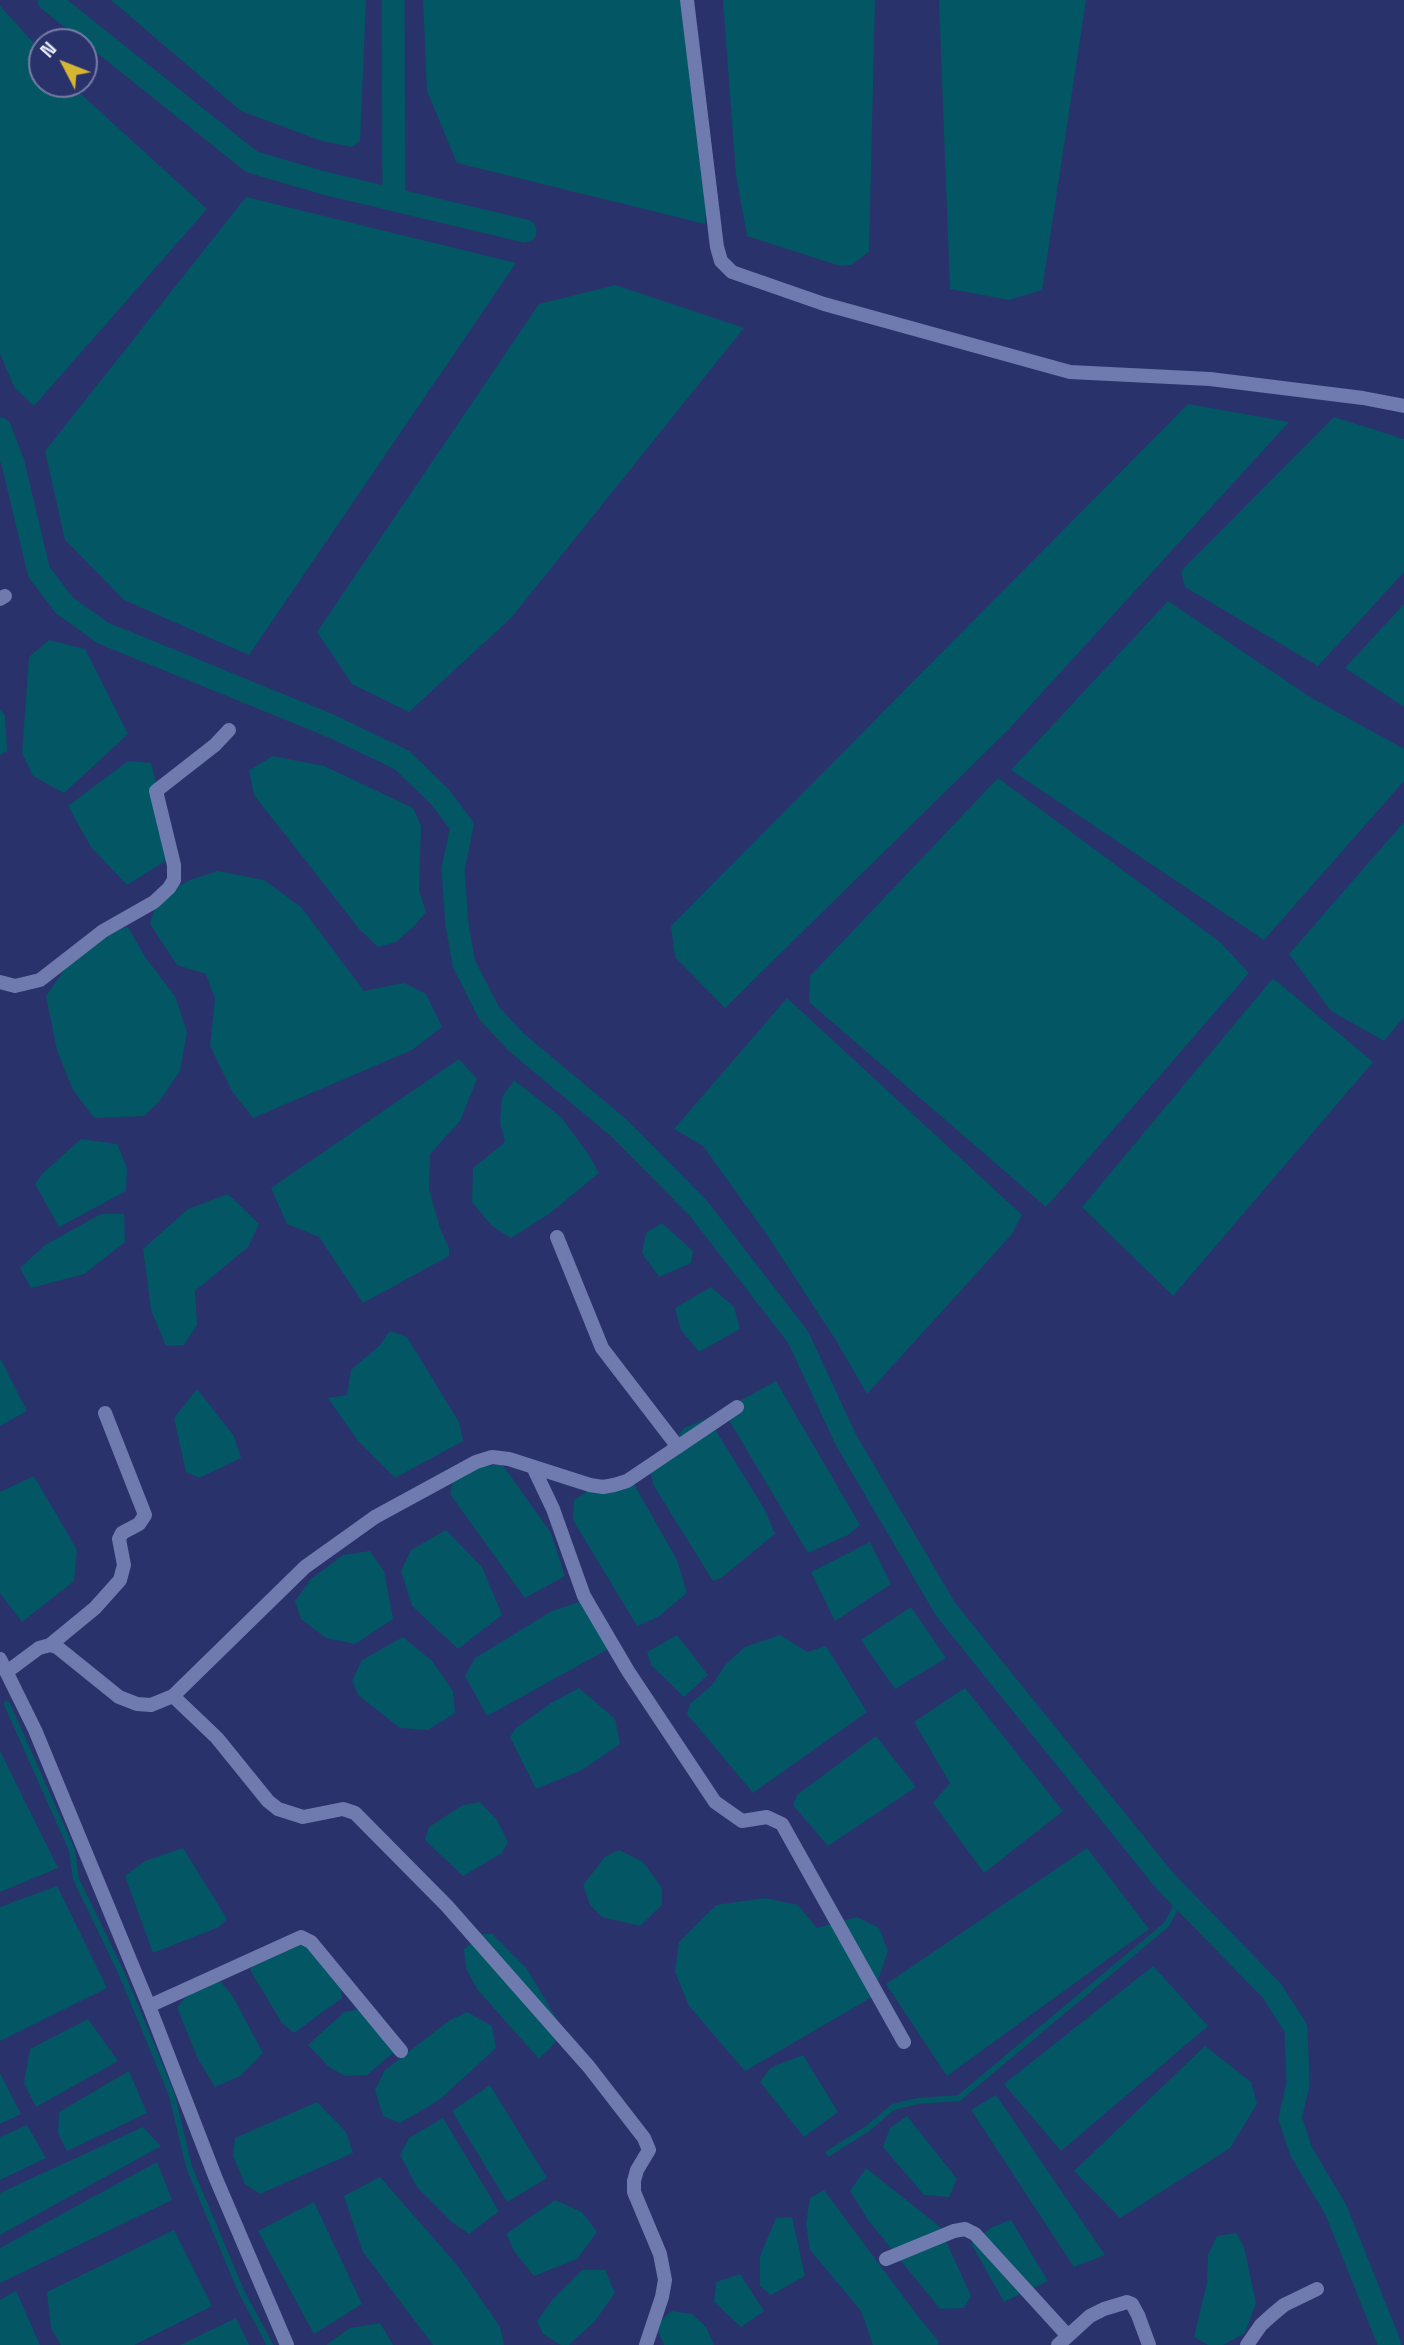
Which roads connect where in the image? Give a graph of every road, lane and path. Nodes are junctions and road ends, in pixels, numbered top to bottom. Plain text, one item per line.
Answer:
1 (688, 0) edge
2 (1404, 406) edge
3 (229, 730) dead end
4 (0, 982) edge
5 (557, 1237) dead end
6 (737, 1407) dead end
7 (105, 1413) dead end
8 (678, 1447) junction
9 (534, 1469) junction
10 (50, 1646) junction
11 (4, 1665) edge
12 (173, 1696) junction
13 (149, 2006) junction
14 (904, 2042) dead end
15 (401, 2051) dead end
16 (886, 2259) dead end
17 (1317, 2289) dead end
18 (1063, 2341) edge
19 (287, 2345) edge
20 (646, 2345) edge
21 (1149, 2345) edge
22 (1247, 2345) edge

1 - 2 street
3 - 4 street
5 - 8 street
6 - 8 street
7 - 10 street
8 - 9 street
9 - 12 street
9 - 14 street
10 - 11 street
10 - 12 street
11 - 13 street
12 - 20 street
13 - 15 street
13 - 19 street
16 - 18 street
17 - 22 street
18 - 21 street

